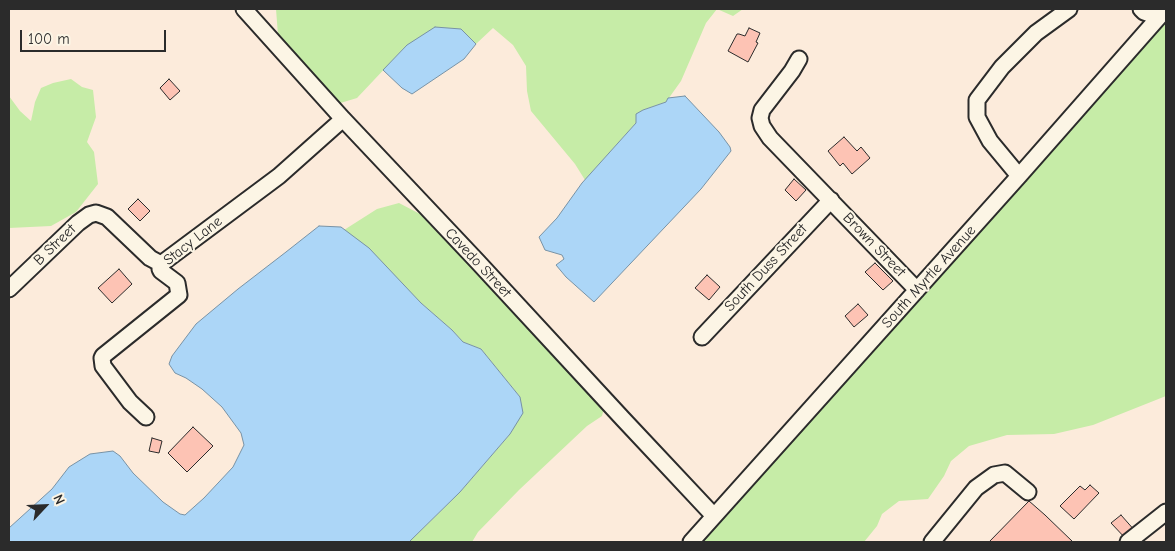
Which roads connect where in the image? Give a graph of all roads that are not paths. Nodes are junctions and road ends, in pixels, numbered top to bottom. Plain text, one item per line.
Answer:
1 (244, 9) edge
2 (1070, 9) edge
3 (1141, 9) edge
4 (1162, 13) edge
5 (799, 59) dead end
6 (343, 119) junction
7 (1020, 176) junction
8 (831, 200) junction
9 (161, 264) junction
10 (9, 289) edge
11 (917, 290) junction
12 (702, 337) dead end
13 (146, 417) dead end
14 (1028, 492) dead end
15 (1166, 512) edge
16 (714, 516) junction
17 (691, 542) edge
18 (932, 542) edge
19 (1128, 542) edge

1 - 6 street, Cavedo Street
2 - 7 street
3 - 4 street
4 - 7 street, South Myrtle Avenue
5 - 8 street, Brown Street
6 - 9 street, Stacy Lane
6 - 16 street, Cavedo Street
7 - 11 street, South Myrtle Avenue
8 - 11 street, Brown Street
8 - 12 street, South Duss Street
9 - 10 street, B Street
9 - 13 street, Stacy Lane
11 - 16 street, South Myrtle Avenue
14 - 18 street
15 - 19 street
16 - 17 street, South Myrtle Avenue

